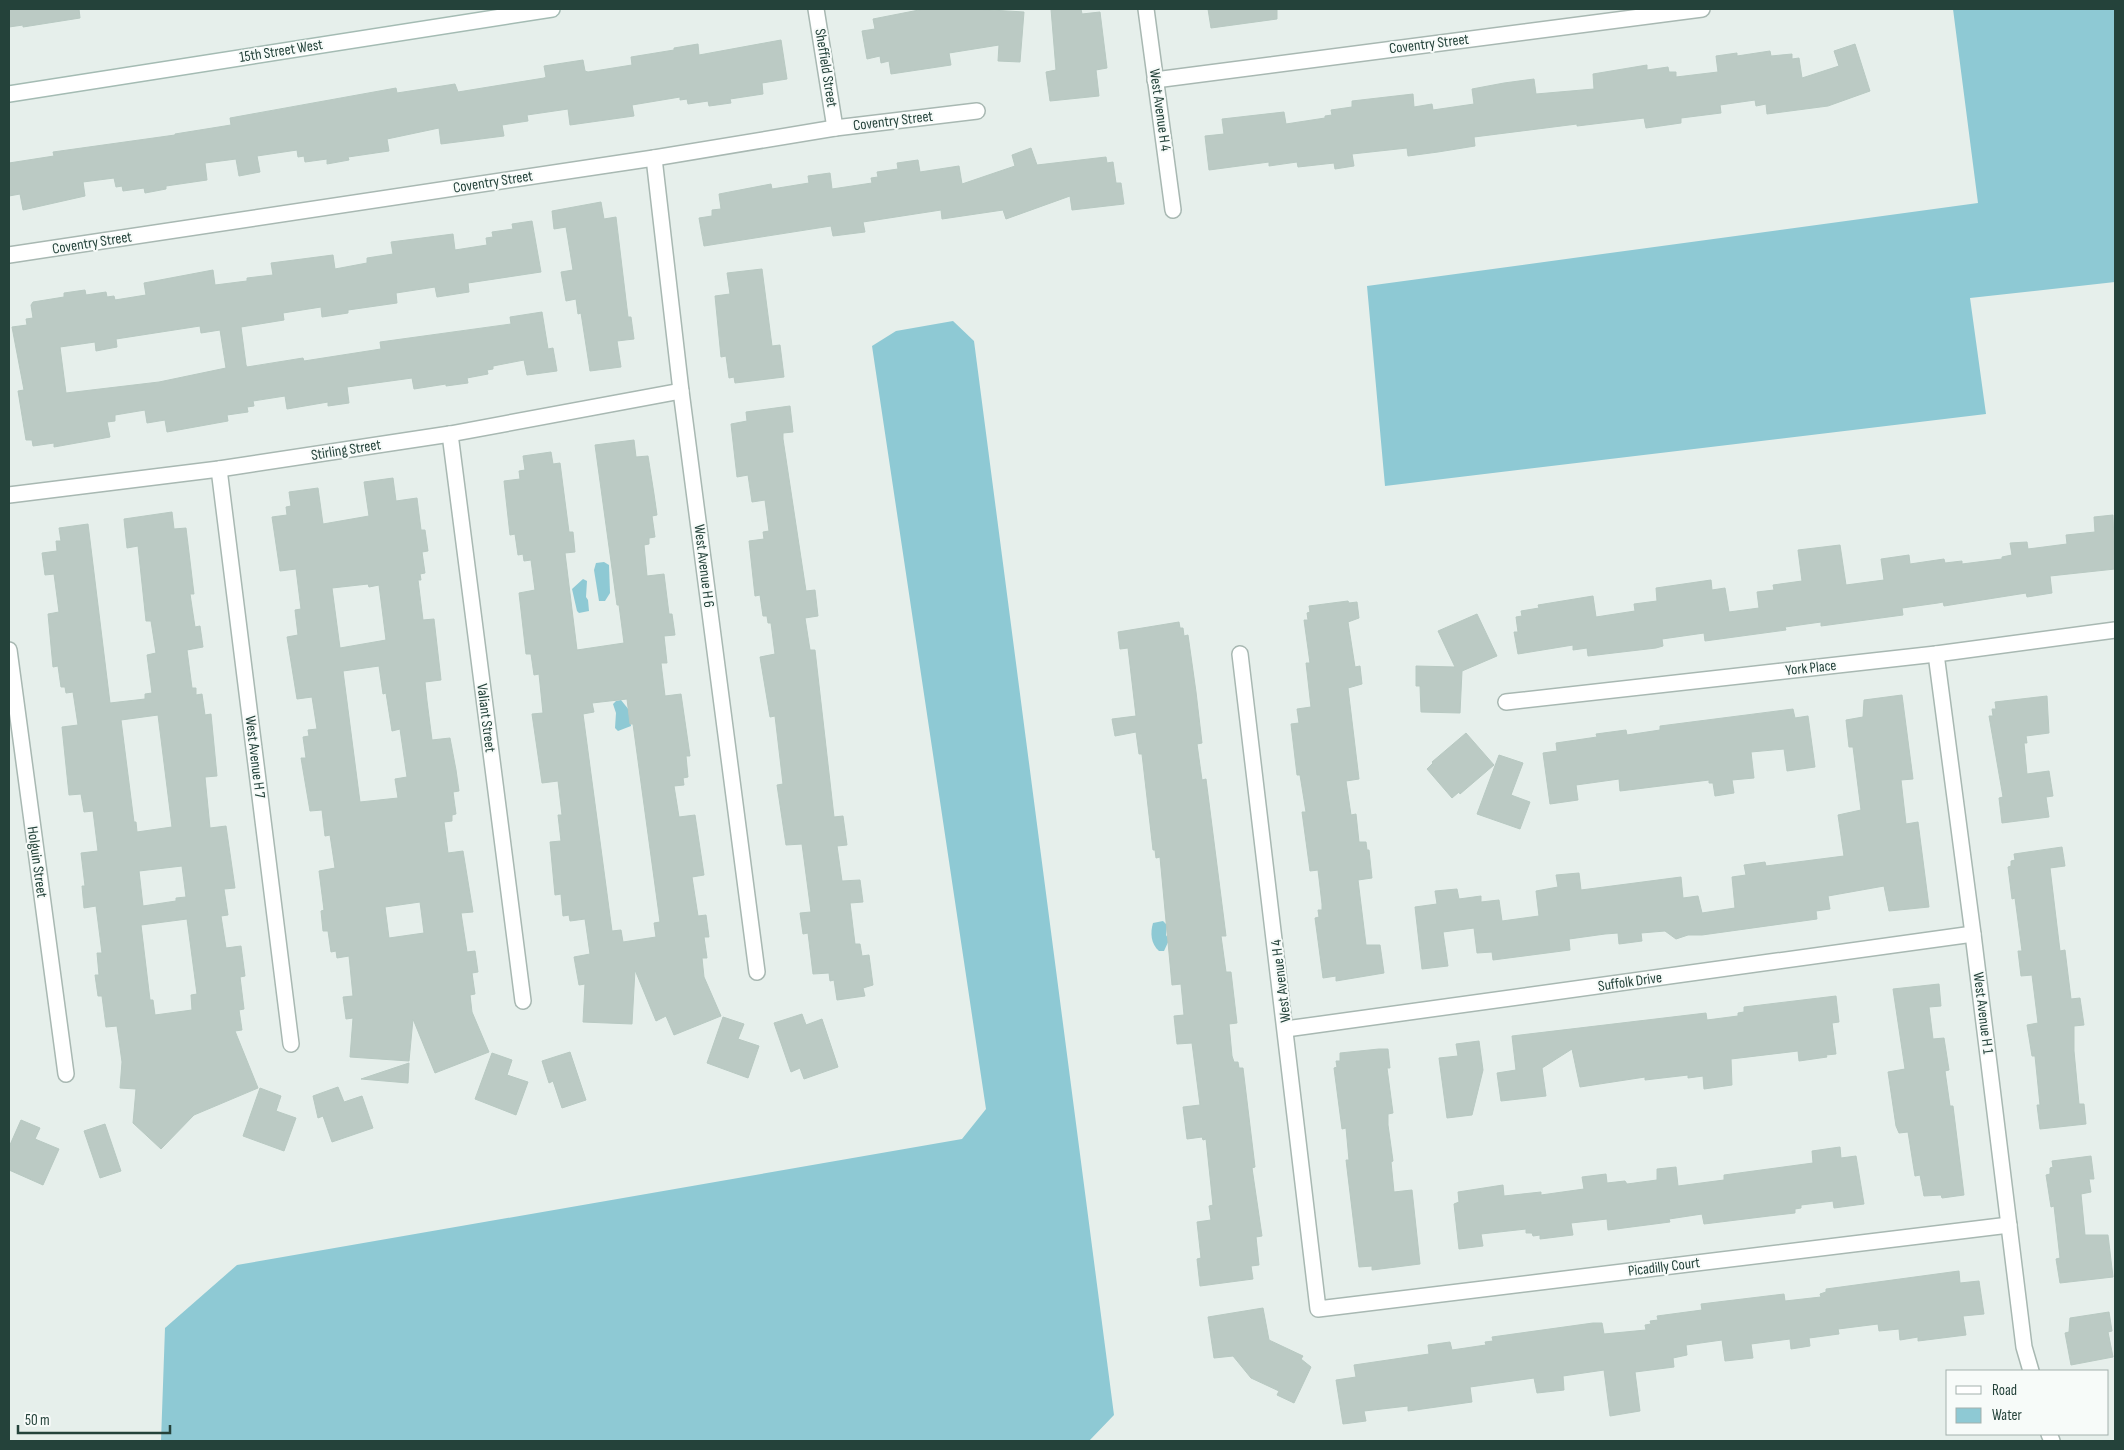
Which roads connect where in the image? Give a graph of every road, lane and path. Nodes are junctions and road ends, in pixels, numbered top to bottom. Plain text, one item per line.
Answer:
1 (552, 9) edge
2 (816, 9) edge
3 (1146, 9) edge
4 (1702, 9) edge
5 (1155, 80) junction
6 (9, 94) edge
7 (976, 111) dead end
8 (835, 128) junction
9 (654, 158) junction
10 (1173, 210) dead end
11 (9, 255) edge
12 (681, 391) junction
13 (450, 434) junction
14 (219, 469) junction
15 (9, 495) edge
16 (2115, 630) edge
17 (9, 650) edge
18 (1240, 654) dead end
19 (1936, 654) junction
20 (1506, 702) dead end
21 (1974, 934) junction
22 (757, 972) dead end
23 (523, 1002) dead end
24 (1286, 1029) junction
25 (291, 1044) dead end
26 (66, 1074) dead end
27 (2009, 1225) junction
28 (1318, 1309) joint
29 (2031, 1370) edge

1 - 6 street, 15th Street West
2 - 8 street, Sheffield Street
3 - 5 street, West Avenue H 4
4 - 5 street, Coventry Street
5 - 10 street, West Avenue H 4
7 - 8 street, Coventry Street
8 - 9 street, Coventry Street
9 - 11 street, Coventry Street
9 - 12 street, West Avenue H 6
12 - 13 street, Stirling Street
12 - 22 street, West Avenue H 6
13 - 14 street, Stirling Street
13 - 23 street, Valiant Street
14 - 15 street, Stirling Street
14 - 25 street, West Avenue H 7
16 - 19 street, York Place
17 - 26 street, Holguin Street
18 - 24 street, West Avenue H 4
19 - 20 street, York Place
19 - 21 street, West Avenue H 1
21 - 24 street, Suffolk Drive
21 - 27 street, West Avenue H 1
24 - 28 street, West Avenue H 4
27 - 28 street, Picadilly Court
27 - 29 street, West Avenue H 1

